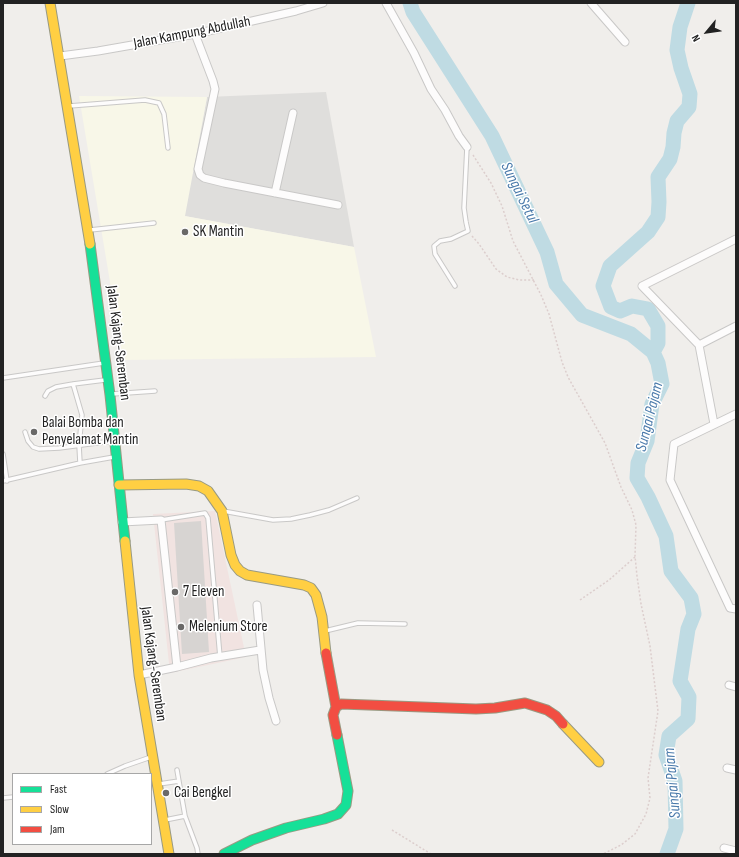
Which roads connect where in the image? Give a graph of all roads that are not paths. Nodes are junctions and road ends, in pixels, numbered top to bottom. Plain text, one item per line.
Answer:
1 (50, 3) edge
2 (323, 3) edge
3 (386, 3) edge
4 (591, 3) edge
5 (195, 34) junction
6 (625, 42) dead end
7 (60, 56) junction
8 (68, 106) junction
9 (293, 113) dead end
10 (467, 147) joint
11 (168, 148) dead end
12 (275, 193) junction
13 (338, 205) dead end
14 (154, 224) dead end
15 (89, 230) junction
16 (736, 239) edge
17 (455, 286) dead end
18 (736, 326) edge
19 (699, 346) junction
20 (107, 363) junction
21 (3, 378) edge
22 (108, 379) junction
23 (73, 384) junction
24 (155, 391) dead end
25 (110, 395) junction
26 (45, 396) dead end
27 (736, 414) edge
28 (714, 424) junction
29 (25, 432) dead end
30 (115, 441) junction
31 (79, 445) junction
32 (3, 454) edge
33 (117, 456) junction
34 (80, 463) junction
35 (5, 481) edge
36 (119, 485) junction
37 (357, 498) dead end
38 (222, 511) junction
39 (161, 520) junction
40 (122, 522) junction
41 (257, 605) dead end
42 (736, 609) edge
43 (405, 624) dead end
44 (324, 631) junction
45 (260, 650) junction
46 (220, 657) junction
47 (177, 667) junction
48 (139, 675) junction
49 (336, 707) junction
50 (276, 721) dead end
51 (154, 756) junction
52 (599, 762) dead end
53 (728, 768) dead end
54 (177, 770) dead end
55 (736, 770) edge
56 (109, 773) edge
57 (179, 781) junction
58 (158, 784) junction
59 (186, 816) junction
60 (164, 820) junction
61 (724, 848) dead end
62 (736, 851) edge
63 (170, 854) edge
64 (198, 854) edge
65 (224, 854) edge

1 - 7 street, Jalan Kajang-Seremban
2 - 5 street, Jalan Kampung Abdullah
3 - 10 street
4 - 6 street
5 - 7 street, Jalan Kampung Abdullah
5 - 12 street
7 - 8 street, Jalan Kajang-Seremban
8 - 11 lane
8 - 15 street, Jalan Kajang-Seremban
9 - 12 street
10 - 17 lane
12 - 13 street
14 - 15 lane
15 - 20 street, Jalan Kajang-Seremban
16 - 19 street
18 - 19 street
19 - 28 street
20 - 21 lane
20 - 22 street, Jalan Kajang-Seremban
22 - 23 lane
22 - 25 street, Jalan Kajang-Seremban
23 - 26 lane
23 - 31 lane
24 - 25 lane
25 - 30 street, Jalan Kajang-Seremban
27 - 28 street
28 - 42 street
29 - 31 lane
30 - 31 lane
30 - 33 street, Jalan Kajang-Seremban
31 - 34 lane
32 - 35 lane
33 - 34 lane
33 - 36 street, Jalan Kajang-Seremban
34 - 35 lane
36 - 38 street
36 - 40 street, Jalan Kajang-Seremban
37 - 38 lane
38 - 44 street
39 - 40 street
39 - 46 lane
39 - 47 street
40 - 48 street, Jalan Kajang-Seremban
41 - 45 street
43 - 44 lane
44 - 49 street
45 - 46 street
45 - 50 street
46 - 47 street
47 - 48 street
48 - 51 street, Jalan Kajang-Seremban
49 - 52 street
49 - 65 street
51 - 56 lane
51 - 58 street, Jalan Kajang-Seremban
53 - 55 street
54 - 57 lane
57 - 58 lane
57 - 59 lane
58 - 60 street, Jalan Kajang-Seremban
59 - 60 lane
59 - 64 lane
60 - 63 street, Jalan Kajang-Seremban
61 - 62 street

